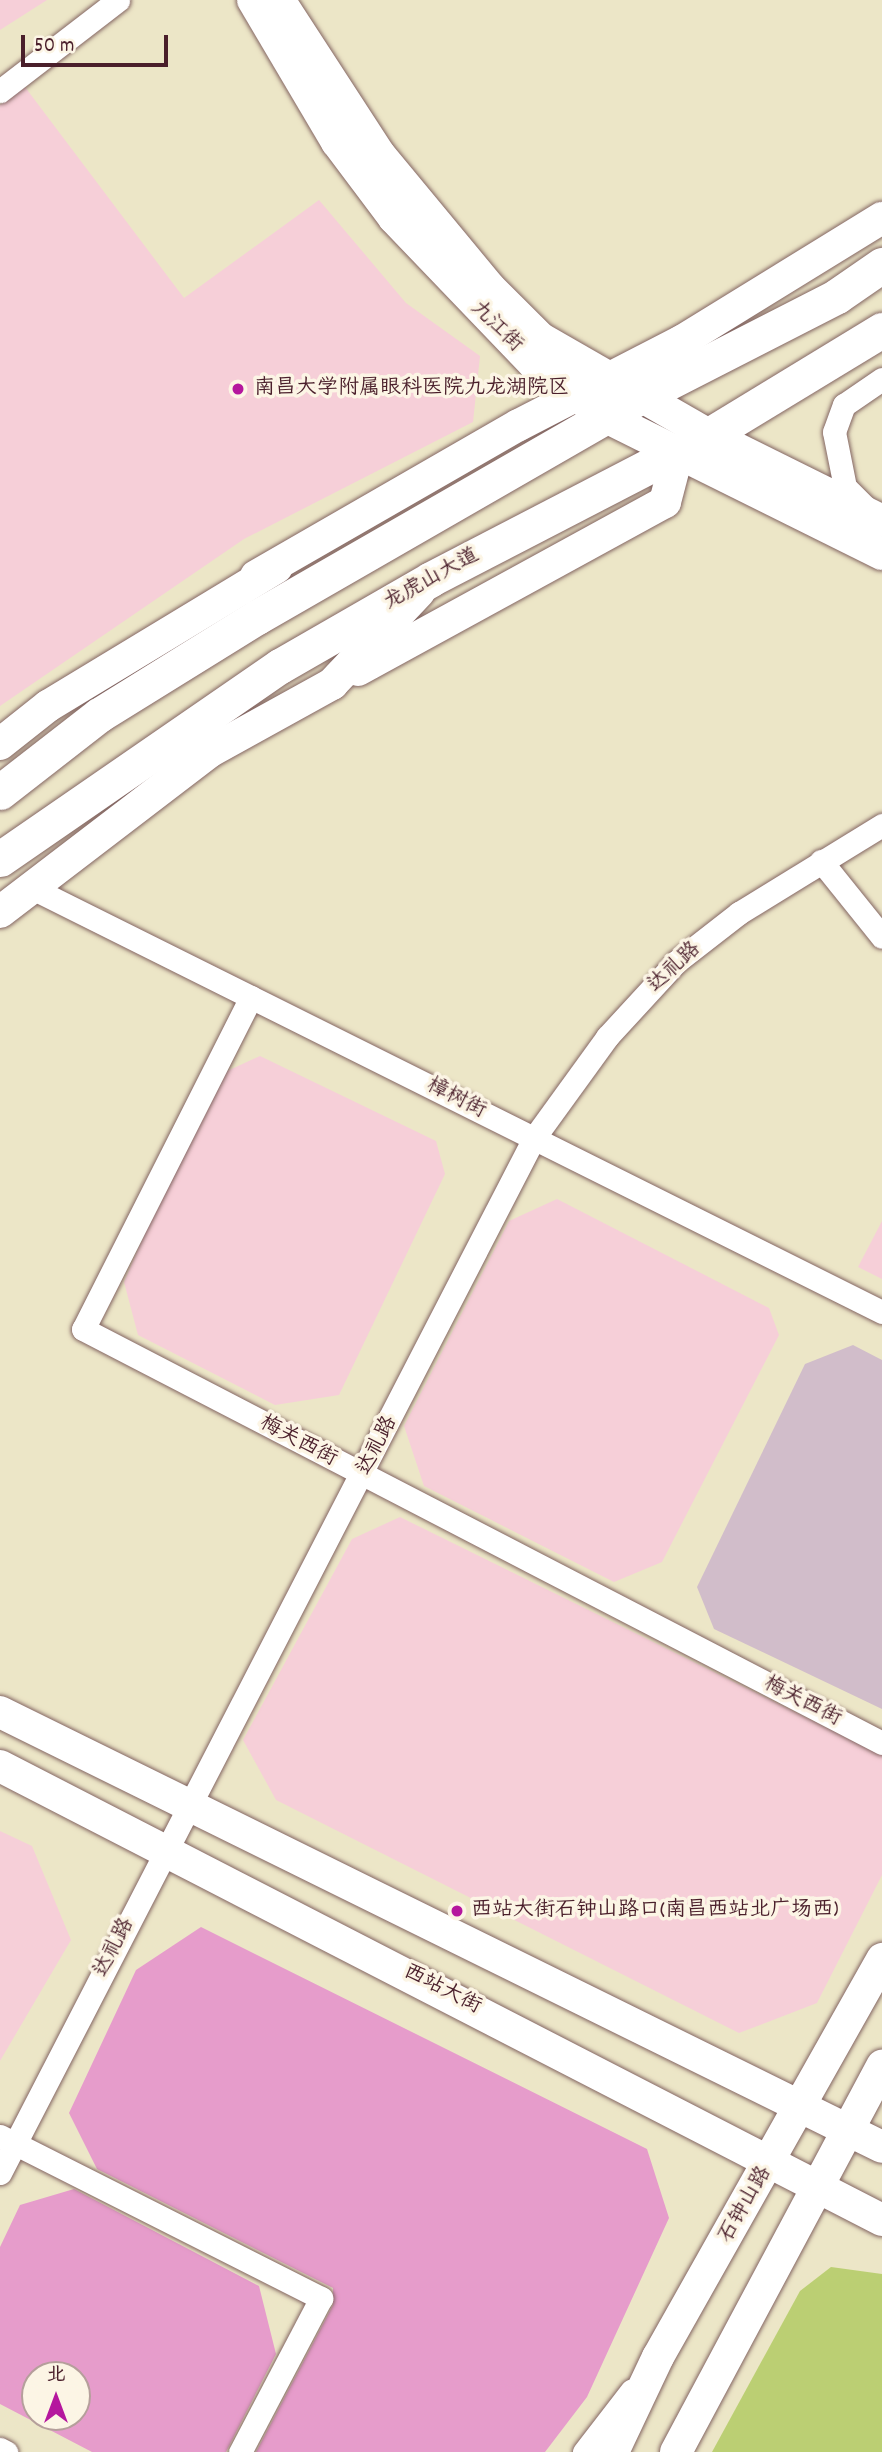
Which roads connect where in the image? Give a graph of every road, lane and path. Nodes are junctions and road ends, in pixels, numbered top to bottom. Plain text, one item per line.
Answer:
1 (118, 0) edge
2 (253, 0) edge
3 (279, 0) edge
4 (0, 91) edge
5 (882, 218) edge
6 (882, 252) edge
7 (882, 265) edge
8 (837, 296) junction
9 (882, 330) edge
10 (882, 340) edge
11 (838, 357) junction
12 (608, 379) junction
13 (882, 379) edge
14 (576, 395) junction
15 (642, 396) junction
16 (606, 417) junction
17 (709, 435) junction
18 (678, 452) junction
19 (451, 502) junction
20 (879, 520) edge
21 (882, 554) edge
22 (256, 576) junction
23 (431, 579) junction
24 (332, 684) junction
25 (0, 744) edge
26 (0, 792) edge
27 (882, 825) edge
28 (0, 859) edge
29 (821, 861) junction
30 (30, 887) junction
31 (0, 912) edge
32 (882, 937) edge
33 (251, 997) junction
34 (534, 1138) junction
35 (882, 1312) edge
36 (363, 1476) junction
37 (0, 1712) edge
38 (882, 1743) edge
39 (0, 1766) edge
40 (189, 1803) junction
41 (167, 1847) junction
42 (882, 1959) edge
43 (882, 2066) edge
44 (803, 2105) junction
45 (849, 2130) junction
46 (7, 2140) edge
47 (882, 2147) edge
48 (771, 2161) junction
49 (0, 2173) edge
50 (815, 2186) junction
51 (882, 2220) edge
52 (658, 2357) junction
53 (0, 2449) edge
54 (6, 2452) edge
55 (240, 2452) edge
56 (584, 2452) edge
57 (613, 2452) edge
58 (676, 2452) edge

1 - 4 street
2 - 14 main road, 九江街
3 - 12 main road, 九江街
5 - 12 main road
6 - 8 main road
7 - 8 main road
8 - 15 main road
9 - 11 main road, 龙虎山大道
10 - 11 main road
11 - 17 main road, 龙虎山大道
12 - 14 main road
12 - 15 main road, 九江街
13 - 20 street
14 - 16 main road, 九江街
14 - 22 main road
15 - 16 main road
15 - 17 main road, 九江街
16 - 18 main road, 九江街
16 - 19 main road
17 - 18 main road, 龙虎山大道
17 - 20 main road, 九江街
18 - 21 main road, 九江街
18 - 23 main road, 龙虎山大道
18 - 24 main road
19 - 22 main road
19 - 26 main road
22 - 25 main road
23 - 24 main road
23 - 28 main road, 龙虎山大道
24 - 30 main road
27 - 29 street, 达礼路
29 - 32 street
29 - 34 street, 达礼路
30 - 31 main road
30 - 33 street, 樟树街
33 - 34 street, 樟树街
33 - 36 street, 梅关西街
34 - 35 street, 樟树街
34 - 36 street, 达礼路
36 - 38 street, 梅关西街
36 - 40 street, 达礼路
37 - 40 main road
39 - 41 main road, 西站大街
40 - 41 street, 达礼路
40 - 44 main road
41 - 46 street, 达礼路
41 - 48 main road, 西站大街
42 - 44 main road, 石钟山路
43 - 45 main road
44 - 45 main road
44 - 48 main road, 石钟山路
45 - 47 main road
45 - 50 main road
46 - 49 street, 达礼路
46 - 55 street
48 - 50 main road, 西站大街
48 - 52 main road, 石钟山路
50 - 51 main road, 西站大街
50 - 58 main road
52 - 56 street
52 - 57 main road, 石钟山路
53 - 54 street

